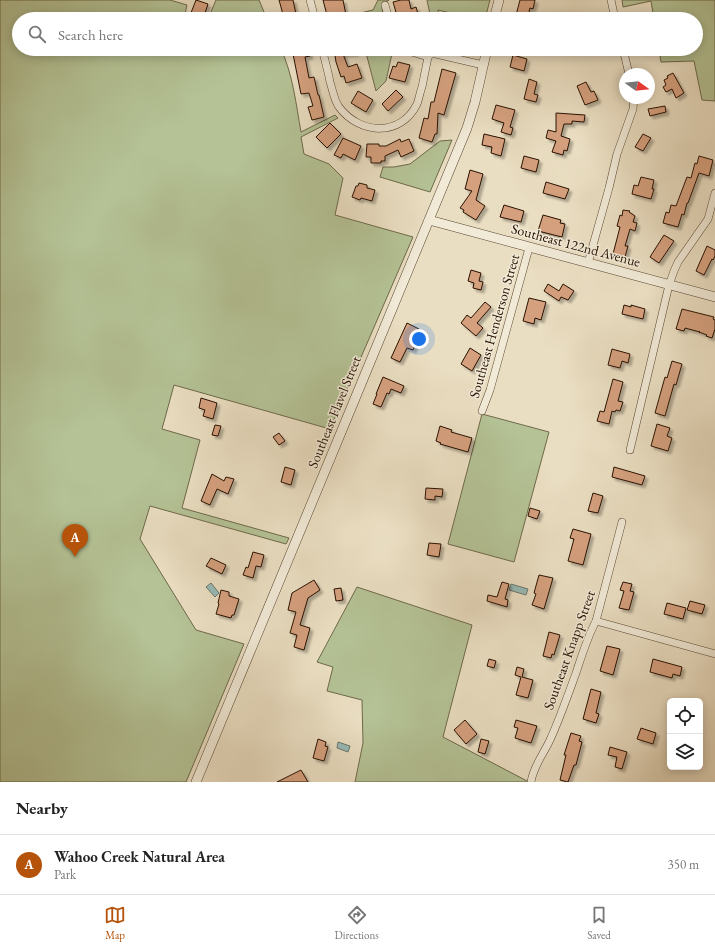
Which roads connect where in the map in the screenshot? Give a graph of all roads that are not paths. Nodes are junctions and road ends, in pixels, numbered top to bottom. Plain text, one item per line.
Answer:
1 (310, 0) edge
2 (499, 0) edge
3 (611, 0) edge
4 (385, 6) dead end
5 (313, 12) edge
6 (387, 12) edge
7 (496, 12) edge
8 (614, 12) edge
9 (324, 56) edge
10 (425, 56) edge
11 (445, 56) edge
12 (485, 56) edge
13 (625, 56) edge
14 (428, 57) joint
15 (483, 65) junction
16 (628, 68) edge
17 (633, 104) edge
18 (715, 193) edge
19 (429, 220) junction
20 (530, 248) junction
21 (588, 264) junction
22 (669, 285) junction
23 (715, 297) edge
24 (482, 411) dead end
25 (630, 450) dead end
26 (622, 522) dead end
27 (596, 621) junction
28 (715, 654) edge
29 (196, 782) edge
30 (531, 782) edge

1 - 5 street
2 - 7 street
3 - 8 street
4 - 6 street
9 - 14 street
10 - 14 street
11 - 15 street
12 - 15 street, Southeast Flavel Street
13 - 16 street
15 - 19 street, Southeast Flavel Street
17 - 21 street
18 - 22 street
19 - 20 street, Southeast 122nd Avenue
19 - 29 street, Southeast Flavel Street
20 - 21 street, Southeast 122nd Avenue
20 - 24 street, Southeast Henderson Street
21 - 22 street, Southeast 122nd Avenue
22 - 23 street, Southeast 122nd Avenue
22 - 25 street
26 - 27 street, Southeast Knapp Street
27 - 28 street
27 - 30 street, Southeast Knapp Street

